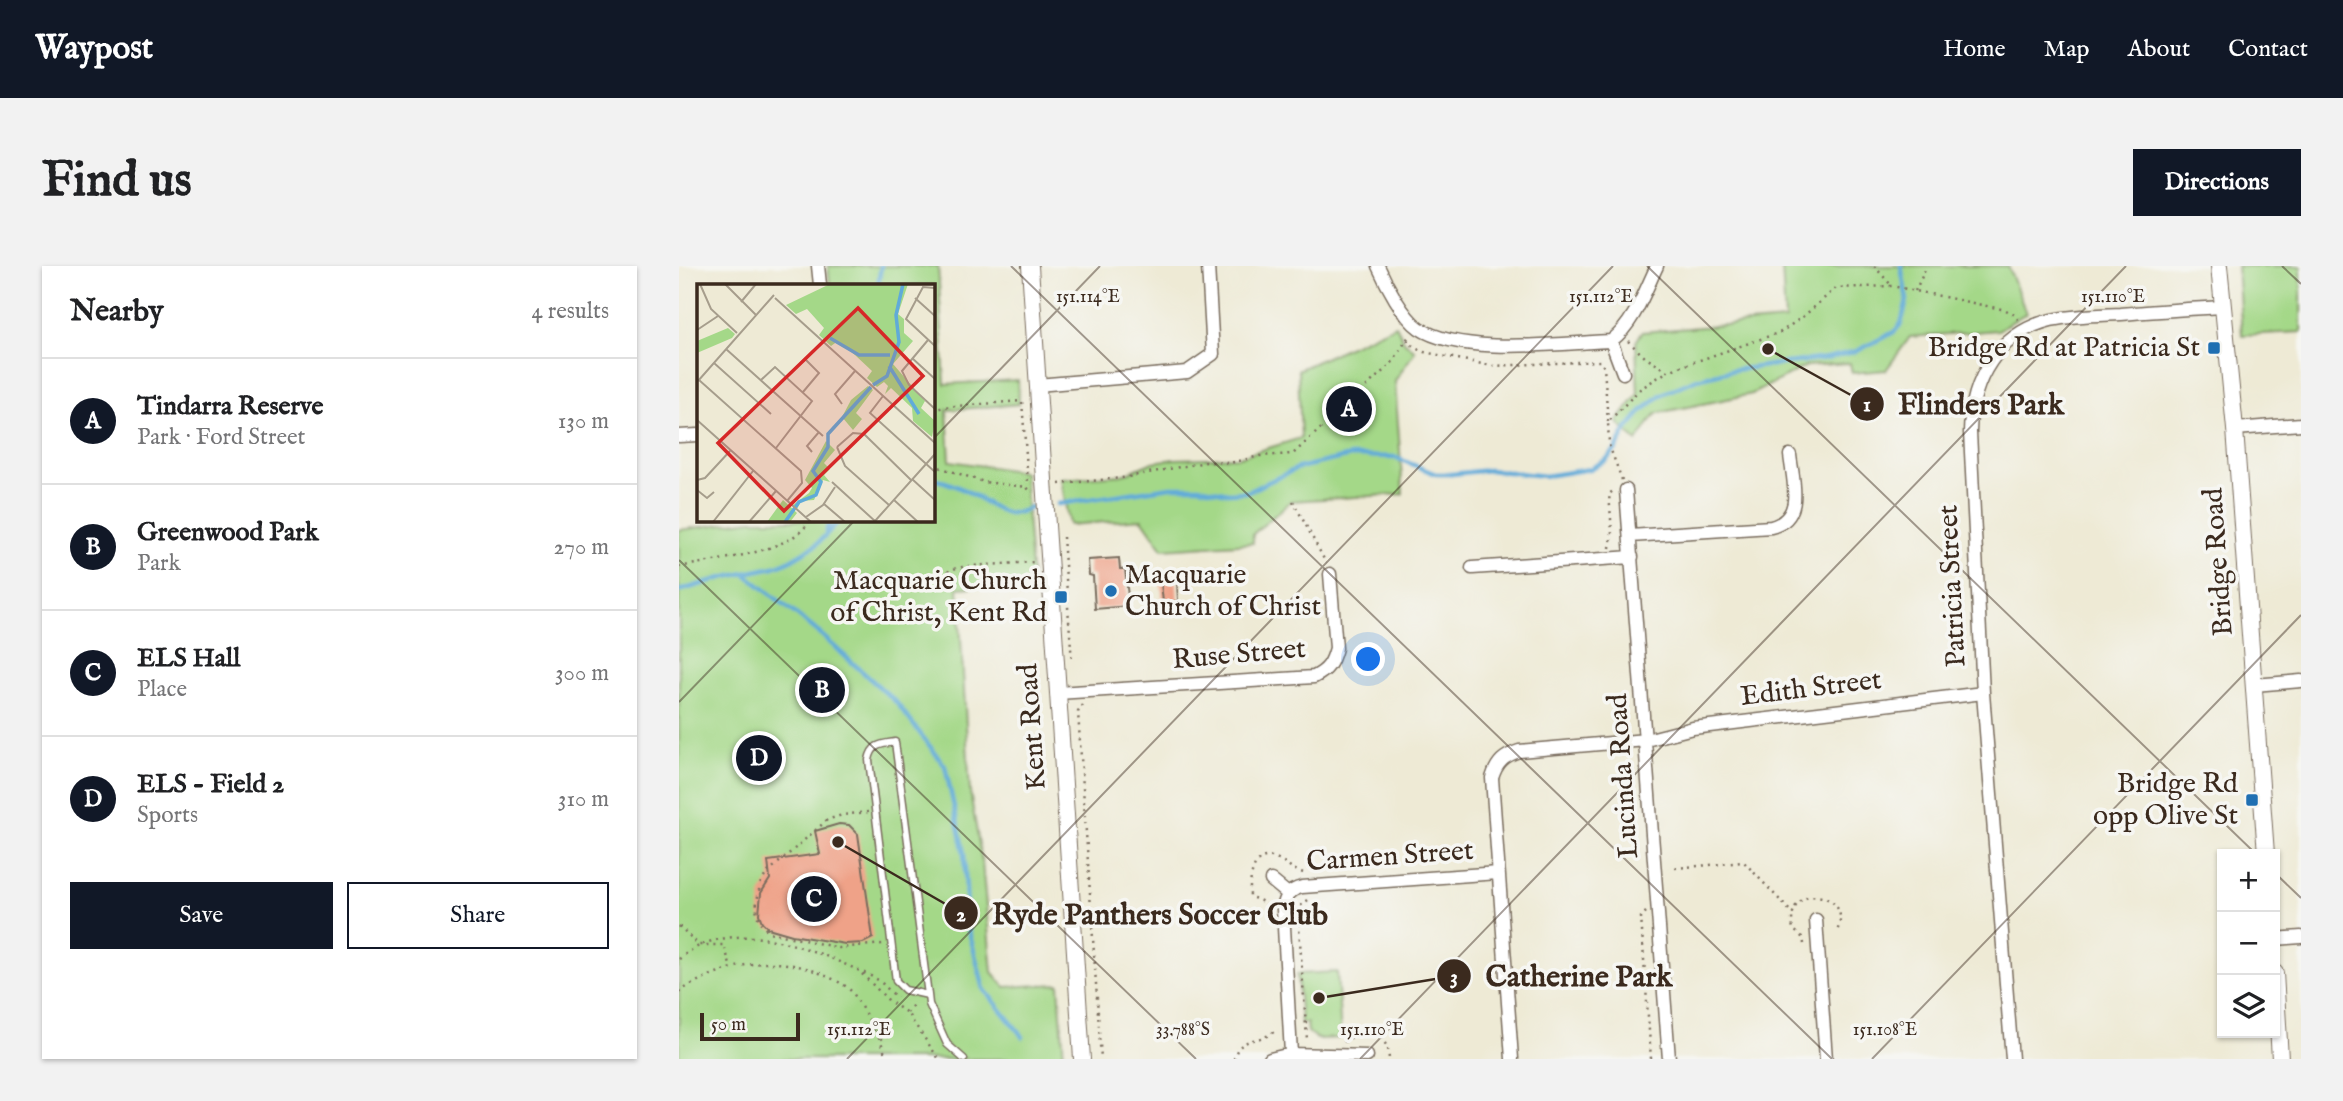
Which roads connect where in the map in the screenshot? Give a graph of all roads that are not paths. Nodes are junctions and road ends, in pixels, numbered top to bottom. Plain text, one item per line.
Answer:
1 (818, 266) edge
2 (1030, 266) edge
3 (1208, 266) edge
4 (1378, 266) edge
5 (1657, 266) edge
6 (2219, 266) edge
7 (820, 284) edge
8 (2222, 306) junction
9 (1615, 337) junction
10 (1623, 373) dead end
11 (1037, 385) junction
12 (2301, 425) edge
13 (2235, 429) junction
14 (697, 435) edge
15 (679, 436) edge
16 (1790, 454) dead end
17 (1624, 484) road end
18 (1630, 536) junction
19 (1632, 557) junction
20 (1472, 568) dead end
21 (1330, 574) road end
22 (2301, 681) edge
23 (2254, 685) junction
24 (1057, 693) junction
25 (1983, 693) junction
26 (1646, 740) junction
27 (2266, 849) edge
28 (1498, 873) junction
29 (1271, 880) dead end
30 (1288, 894) junction
31 (1816, 920) dead end
32 (2301, 937) edge
33 (2280, 939) edge
34 (2275, 975) edge
35 (928, 995) junction
36 (1291, 1054) junction
37 (1367, 1056) dead end
38 (964, 1059) edge
39 (1082, 1059) edge
40 (1270, 1059) edge
41 (1511, 1059) edge
42 (1669, 1059) edge
43 (1826, 1059) edge
44 (2012, 1059) edge
45 (2280, 1059) edge

1 - 7 street
2 - 11 street, Kent Road
3 - 11 street
4 - 9 street
5 - 9 street
6 - 8 street, Bridge Road
8 - 13 street, Bridge Road
8 - 25 street, Patricia Street
9 - 10 street
11 - 24 street, Kent Road
12 - 13 street
13 - 23 street, Bridge Road
14 - 15 street
16 - 18 street
17 - 18 street, Lucinda Road
18 - 19 street, Lucinda Road
19 - 20 street
19 - 26 street, Lucinda Road
21 - 24 street, Ruse Street
22 - 23 street
23 - 27 street, Bridge Road
24 - 39 street, Kent Road
25 - 26 street, Edith Street
25 - 44 street, Patricia Street
26 - 28 street, Edith Street
26 - 42 street, Lucinda Road
28 - 30 street, Carmen Street
28 - 41 street
29 - 30 street, Carmen Street
30 - 36 street, Carmen Street
31 - 43 street
32 - 33 street
34 - 45 street
35 - 35 lane
35 - 38 lane
36 - 37 street
36 - 40 street

